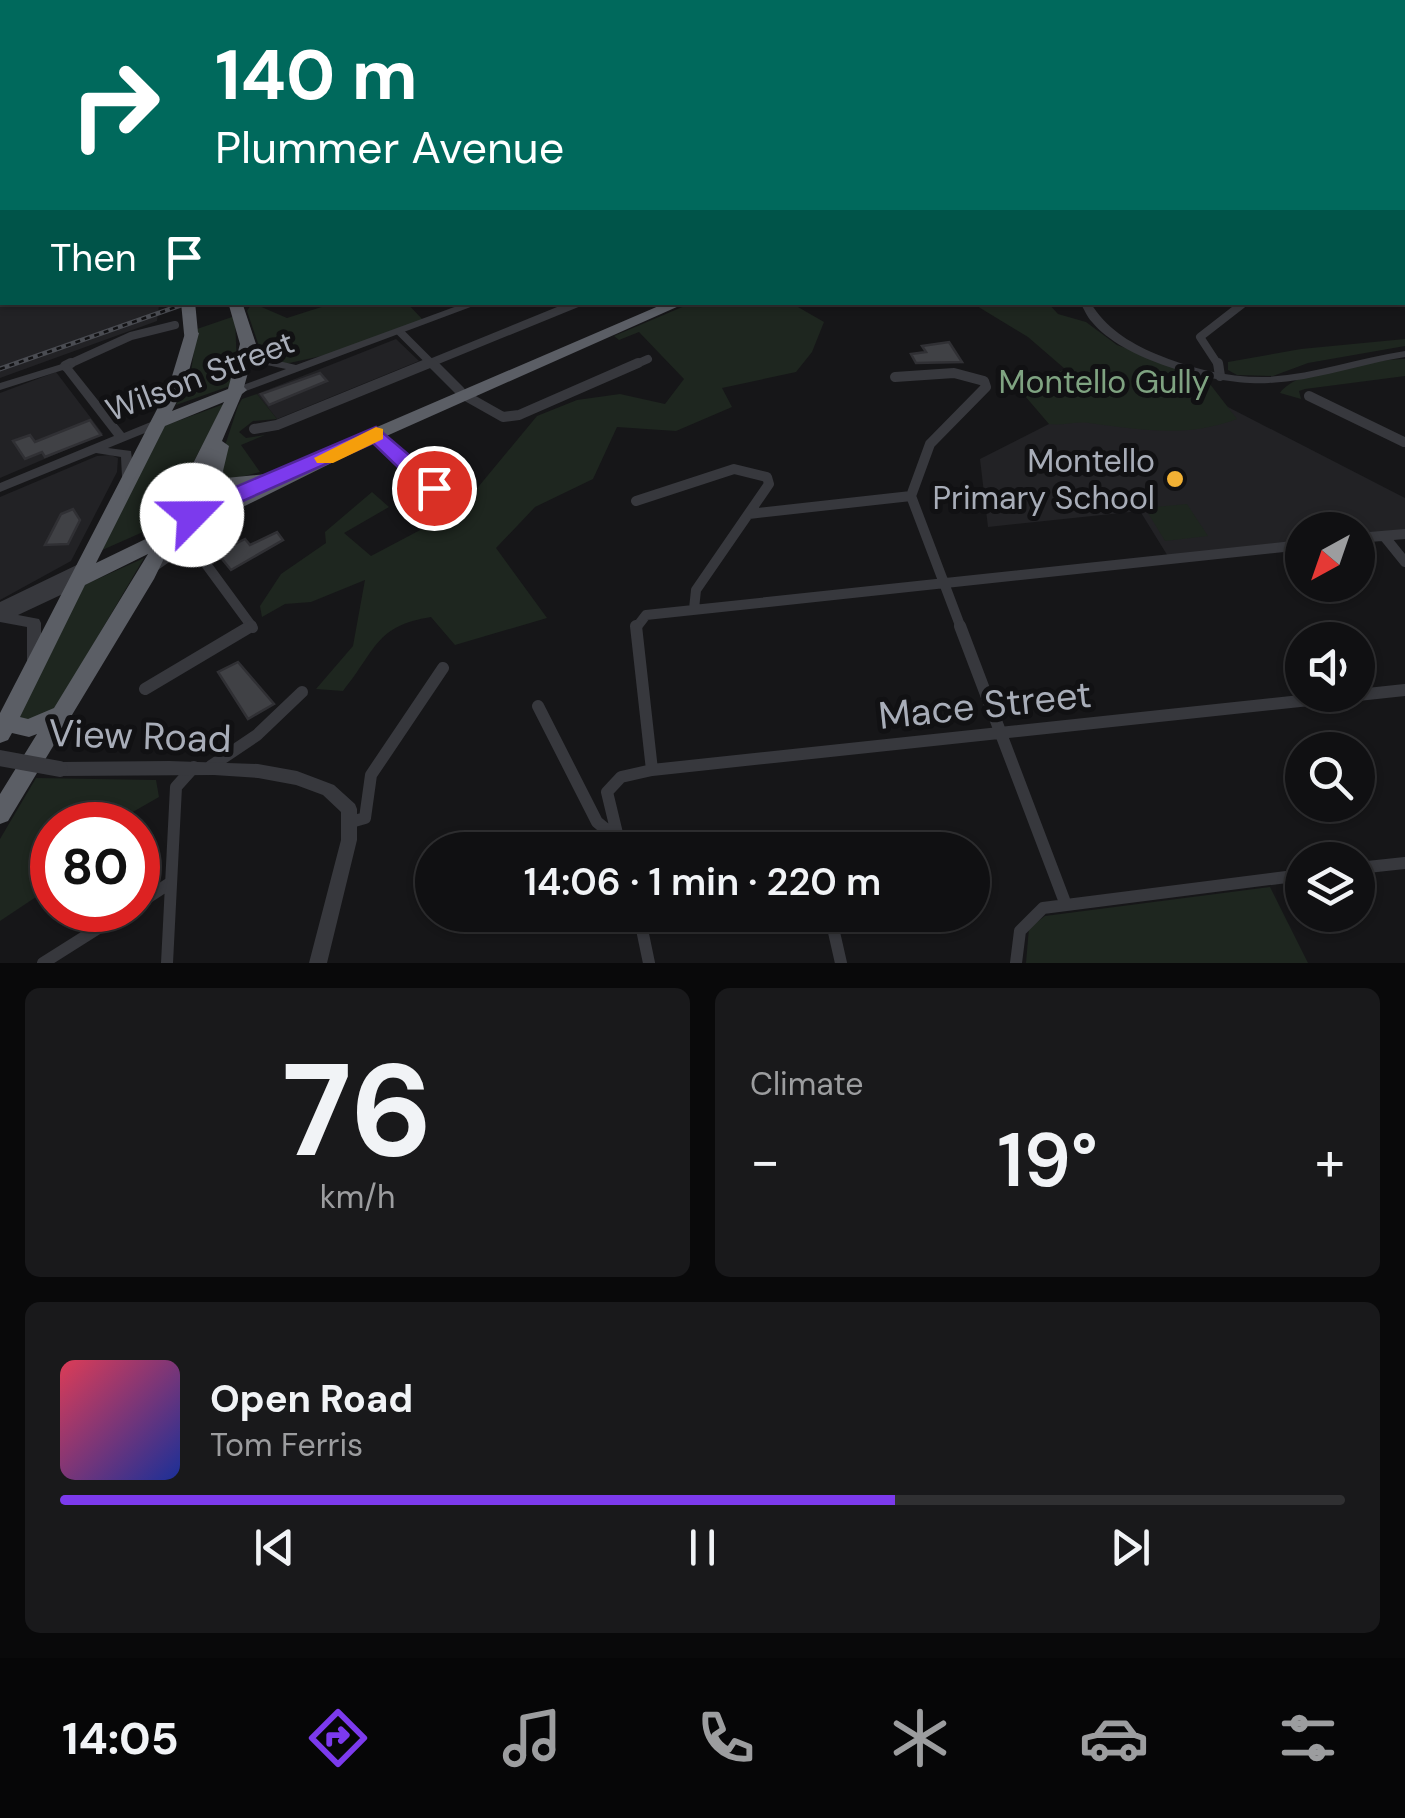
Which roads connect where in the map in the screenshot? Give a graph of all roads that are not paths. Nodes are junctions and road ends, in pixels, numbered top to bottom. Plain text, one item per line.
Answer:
1 (187, 305) edge
2 (470, 305) edge
3 (572, 305) edge
4 (674, 305) edge
5 (1086, 305) edge
6 (1241, 305) edge
7 (238, 310) edge
8 (183, 329) junction
9 (400, 332) junction
10 (248, 344) junction
11 (92, 352) junction
12 (1405, 354) edge
13 (648, 359) dead end
14 (430, 362) junction
15 (66, 366) junction
16 (305, 367) junction
17 (51, 368) junction
18 (895, 376) dead end
19 (1220, 376) junction
20 (0, 388) edge
21 (462, 393) junction
22 (1308, 396) dead end
23 (235, 398) junction
24 (158, 424) junction
25 (254, 429) dead end
26 (376, 434) junction
27 (122, 438) junction
28 (1405, 443) edge
29 (86, 452) junction
30 (292, 474) junction
31 (128, 480) junction
32 (0, 488) edge
33 (434, 488) dead end
34 (764, 491) junction
35 (910, 496) junction
36 (636, 501) dead end
37 (782, 508) junction
38 (749, 514) junction
39 (173, 530) junction
40 (1405, 534) edge
41 (1384, 536) junction
42 (1375, 537) edge
43 (1285, 547) edge
44 (198, 550) junction
45 (1405, 562) edge
46 (80, 574) junction
47 (147, 574) junction
48 (942, 582) junction
49 (0, 608) edge
50 (694, 610) junction
51 (0, 618) edge
52 (34, 662) junction
53 (443, 668) dead end
54 (144, 689) dead end
55 (1405, 690) edge
56 (302, 692) dead end
57 (1375, 693) edge
58 (1285, 703) edge
59 (538, 706) dead end
60 (58, 714) junction
61 (2, 728) edge
62 (1002, 734) junction
63 (0, 758) edge
64 (203, 766) junction
65 (156, 767) junction
66 (652, 770) junction
67 (176, 787) junction
68 (0, 814) edge
69 (351, 822) junction
70 (608, 832) edge
71 (616, 832) edge
72 (1405, 862) edge
73 (1375, 866) edge
74 (1285, 877) edge
75 (170, 884) junction
76 (160, 890) edge
77 (1066, 905) junction
78 (92, 932) edge
79 (643, 932) edge
80 (834, 932) edge
81 (43, 963) edge
82 (167, 963) edge
83 (318, 963) edge
84 (649, 963) edge
85 (841, 963) edge
86 (1016, 963) edge

1 - 8 highway, bridge
2 - 9 street, Wilson Street
3 - 14 street
4 - 21 highway
5 - 19 street
6 - 19 street
7 - 10 highway
8 - 11 street
8 - 24 highway
9 - 14 street
9 - 16 street, Wilson Street
10 - 16 street
10 - 23 highway
11 - 15 street
11 - 17 street
12 - 19 street
13 - 21 street
14 - 21 street
14 - 25 street
15 - 17 street
15 - 27 street
16 - 23 street, Wilson Street
17 - 20 street
18 - 35 street
21 - 26 highway
22 - 28 street
23 - 24 highway, Wilson Street
23 - 30 highway
23 - 39 highway
24 - 27 street, Wilson Street
24 - 31 highway
26 - 30 highway
26 - 33 street
27 - 29 street, Wilson Street
29 - 31 street
29 - 32 street, Wilson Street
30 - 39 highway
31 - 46 highway
34 - 36 street
34 - 37 street
34 - 38 street
35 - 37 street
35 - 48 street
37 - 38 street
38 - 50 street
39 - 44 street
39 - 46 highway
39 - 47 highway
40 - 41 street
41 - 42 street
41 - 45 street
43 - 48 street
44 - 47 street
44 - 54 street
46 - 49 street
46 - 51 street
46 - 52 highway
47 - 60 highway
48 - 50 street
48 - 62 street
50 - 66 street
51 - 52 street
52 - 61 highway
53 - 69 street
55 - 57 street, Mace Street
56 - 64 street
58 - 62 street, Mace Street
59 - 70 street
60 - 61 highway
60 - 68 highway
62 - 66 street, Mace Street
62 - 77 street
63 - 65 street, View Road, bridge
64 - 65 street, View Road
64 - 67 street
64 - 69 street, View Road
65 - 67 street
66 - 71 street, Mace Street
67 - 75 street
69 - 83 street
72 - 73 street
74 - 77 street
75 - 76 street
75 - 82 street
77 - 86 street
78 - 81 street
79 - 84 street
80 - 85 street

